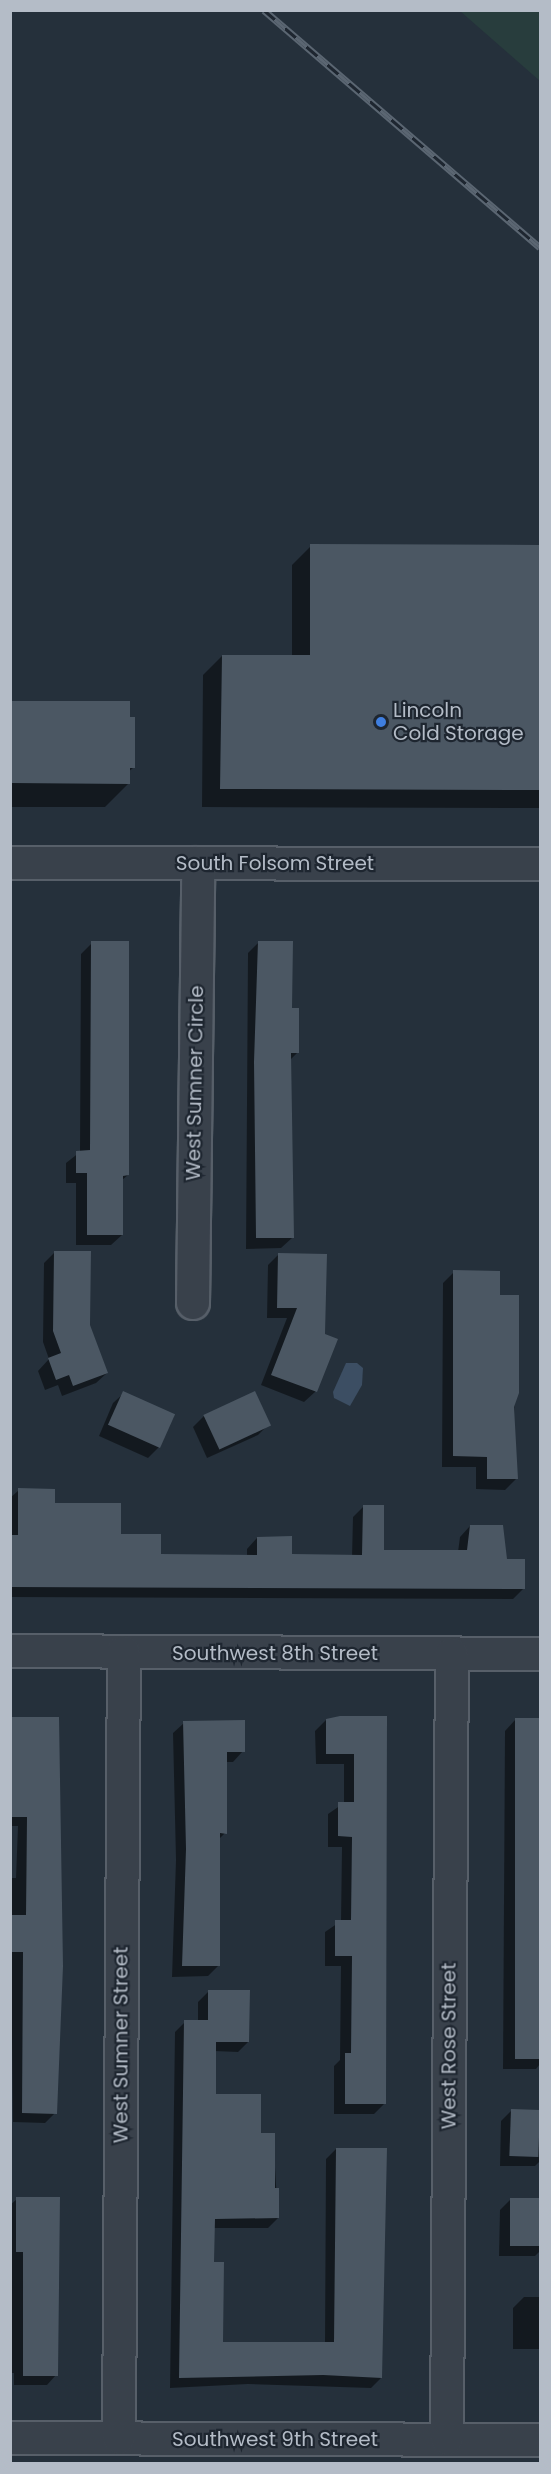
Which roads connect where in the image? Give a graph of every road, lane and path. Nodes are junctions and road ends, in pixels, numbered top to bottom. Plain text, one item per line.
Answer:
1 (10, 863) edge
2 (198, 863) junction
3 (540, 864) edge
4 (193, 1303) dead end
5 (10, 1651) edge
6 (124, 1652) junction
7 (452, 1653) junction
8 (540, 1654) edge
9 (10, 2438) edge
10 (119, 2438) junction
11 (447, 2439) junction
12 (540, 2440) edge

1 - 2 street, South Folsom Street
2 - 3 street, South Folsom Street
2 - 4 street, West Sumner Circle
5 - 6 street, Southwest 8th Street
6 - 7 street, Southwest 8th Street
6 - 10 street, West Sumner Street
7 - 8 street, Southwest 8th Street
7 - 11 street, West Rose Street
9 - 10 street, Southwest 9th Street
10 - 11 street, Southwest 9th Street
11 - 12 street, Southwest 9th Street

